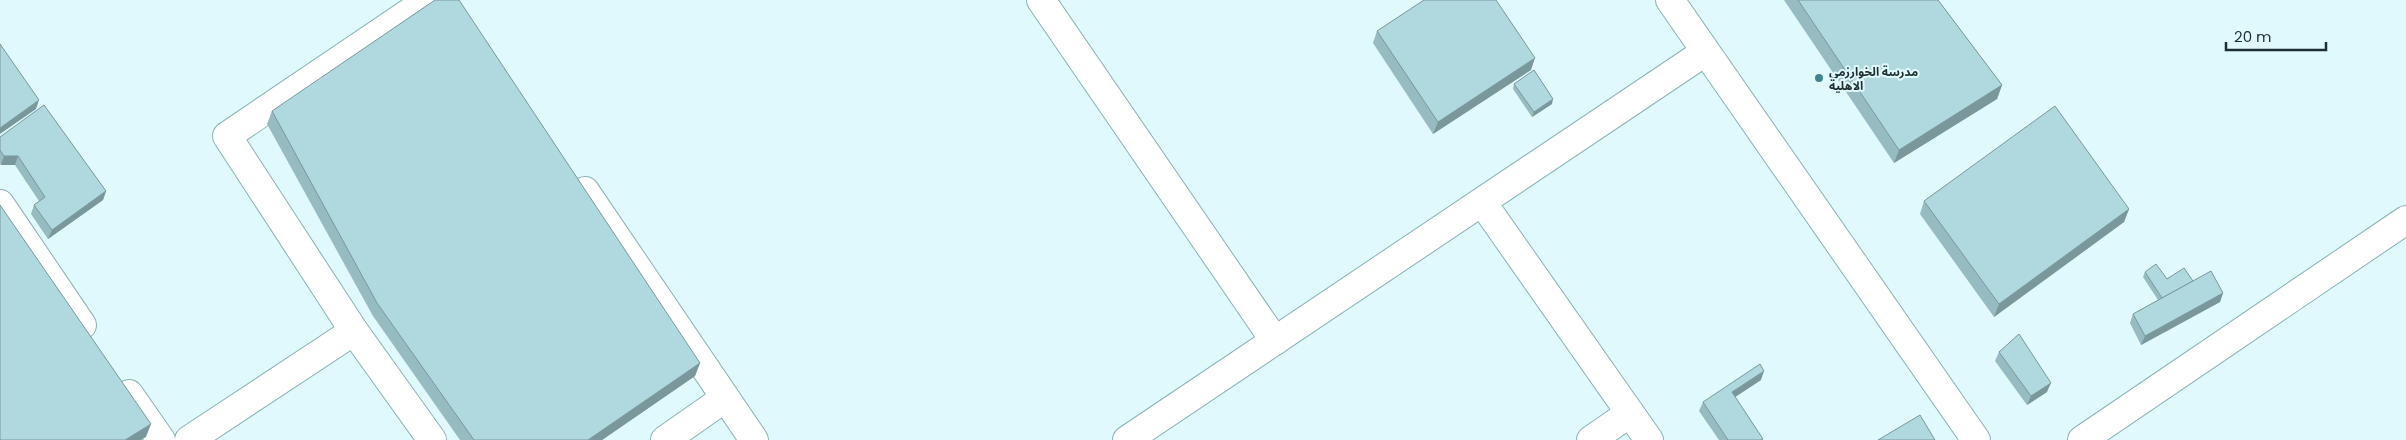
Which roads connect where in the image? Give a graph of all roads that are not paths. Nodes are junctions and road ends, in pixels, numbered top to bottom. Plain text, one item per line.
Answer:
1 (428, 0) edge
2 (1041, 0) edge
3 (1670, 0) edge
4 (1705, 52) junction
5 (572, 171) edge
6 (1482, 202) junction
7 (0, 204) edge
8 (2406, 220) edge
9 (354, 331) junction
10 (1275, 341) junction
11 (94, 342) edge
12 (116, 375) edge
13 (725, 398) junction
14 (1630, 413) junction
15 (161, 440) edge
16 (189, 440) edge
17 (432, 440) edge
18 (665, 440) edge
19 (754, 440) edge
20 (1127, 440) edge
21 (1591, 440) edge
22 (1649, 440) edge
23 (1976, 440) edge
24 (2082, 440) edge

1 - 9 street
2 - 10 street
3 - 4 street
4 - 6 street
4 - 23 street
5 - 13 street
6 - 10 street
6 - 14 street
7 - 11 street
8 - 24 street
9 - 16 street
9 - 17 street
10 - 20 street
12 - 15 street
13 - 18 street
13 - 19 street
14 - 21 street
14 - 22 street

